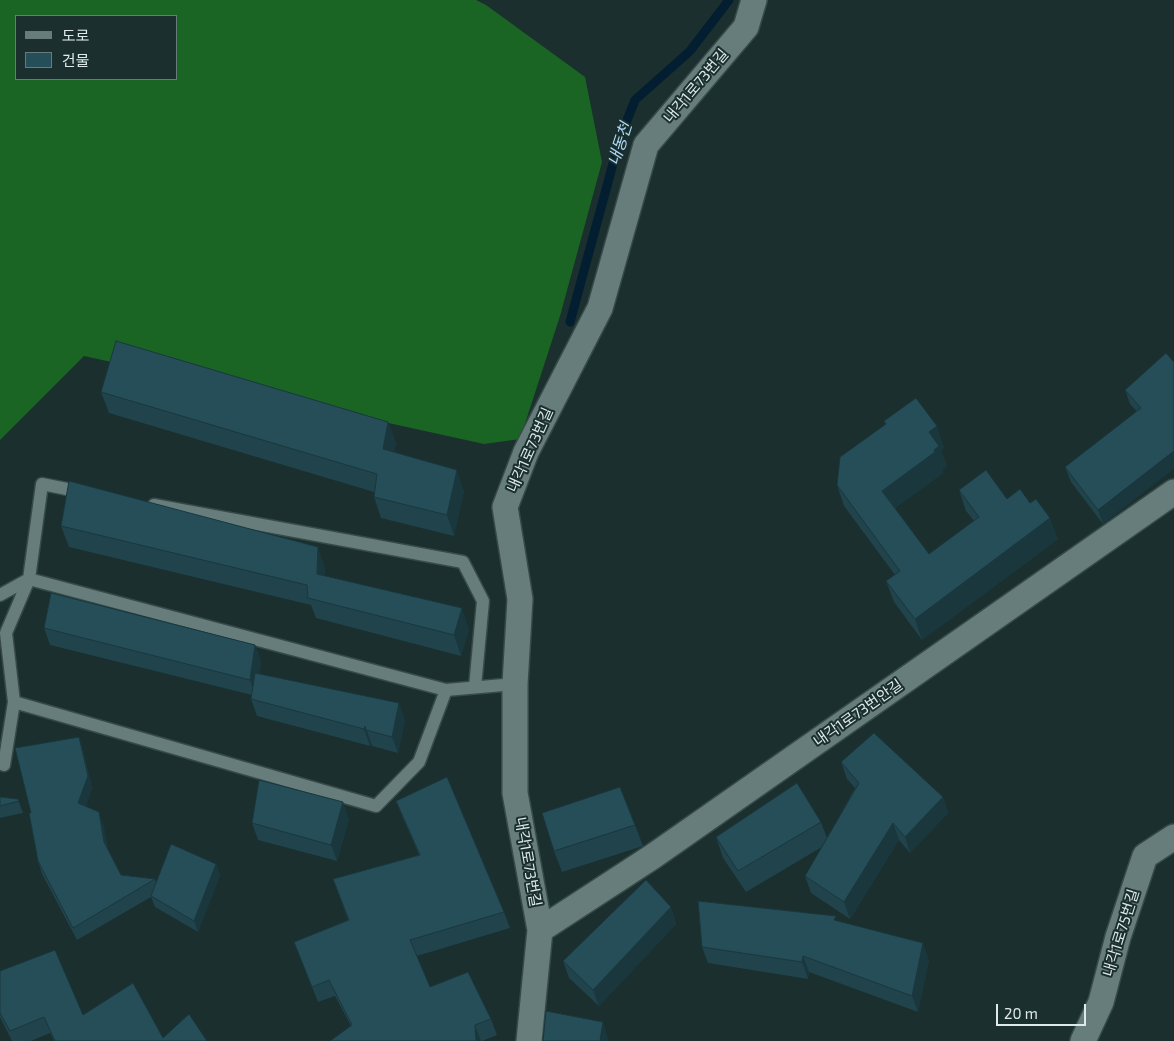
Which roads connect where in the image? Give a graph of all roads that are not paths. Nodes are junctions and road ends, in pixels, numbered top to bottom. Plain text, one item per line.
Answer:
1 (754, 0) edge
2 (1174, 492) edge
3 (91, 494) edge
4 (140, 502) edge
5 (29, 579) junction
6 (0, 595) edge
7 (515, 684) junction
8 (475, 687) junction
9 (446, 690) junction
10 (14, 702) junction
11 (0, 763) edge
12 (1174, 837) edge
13 (540, 930) junction
14 (529, 1041) edge
15 (1083, 1041) edge

1 - 7 street, 내각1로73번길
2 - 13 street, 내각1로73번안길
3 - 5 lane
4 - 8 lane
5 - 6 lane
5 - 9 lane
5 - 10 lane
7 - 8 lane
7 - 13 street, 내각1로73번길
8 - 9 lane
9 - 10 lane
10 - 11 lane
12 - 15 street, 내각1로75번길
13 - 14 street, 내각1로73번길

